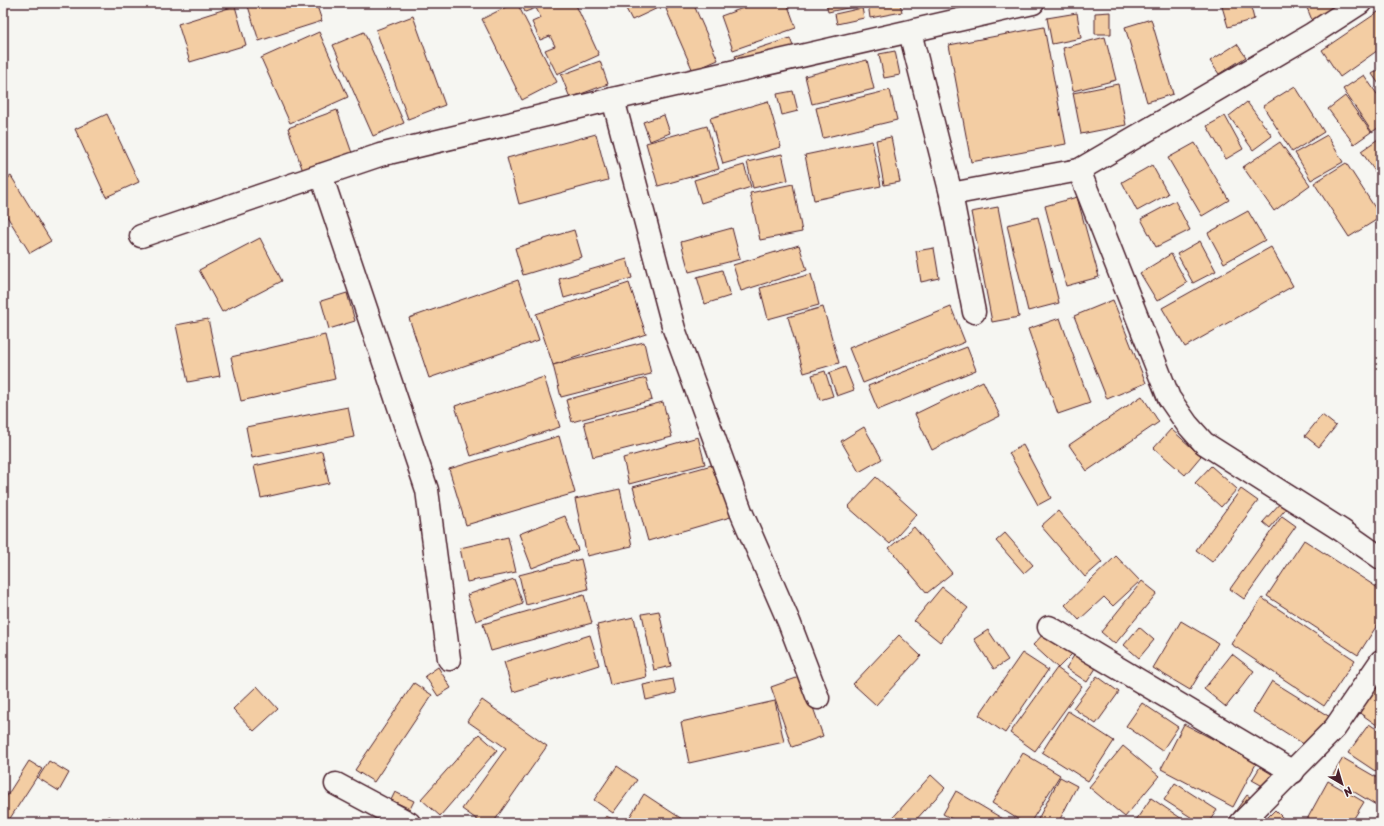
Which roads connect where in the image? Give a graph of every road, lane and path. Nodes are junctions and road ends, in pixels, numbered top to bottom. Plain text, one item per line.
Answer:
1 (1032, 3) edge
2 (1360, 3) edge
3 (910, 32) junction
4 (613, 99) junction
5 (1079, 170) junction
6 (321, 175) junction
7 (951, 194) junction
8 (141, 236) dead end
9 (974, 312) dead end
10 (1381, 558) edge
11 (1049, 627) dead end
12 (449, 658) dead end
13 (1381, 661) edge
14 (818, 698) dead end
15 (1293, 772) junction
16 (336, 784) dead end
17 (409, 823) edge
18 (1241, 823) edge

1 - 3 street
2 - 5 street
3 - 4 street
3 - 7 street
4 - 6 street
4 - 14 street
5 - 7 street
5 - 10 street
6 - 8 street
6 - 12 street
7 - 9 street
11 - 15 street
13 - 15 street
15 - 18 street
16 - 17 street

